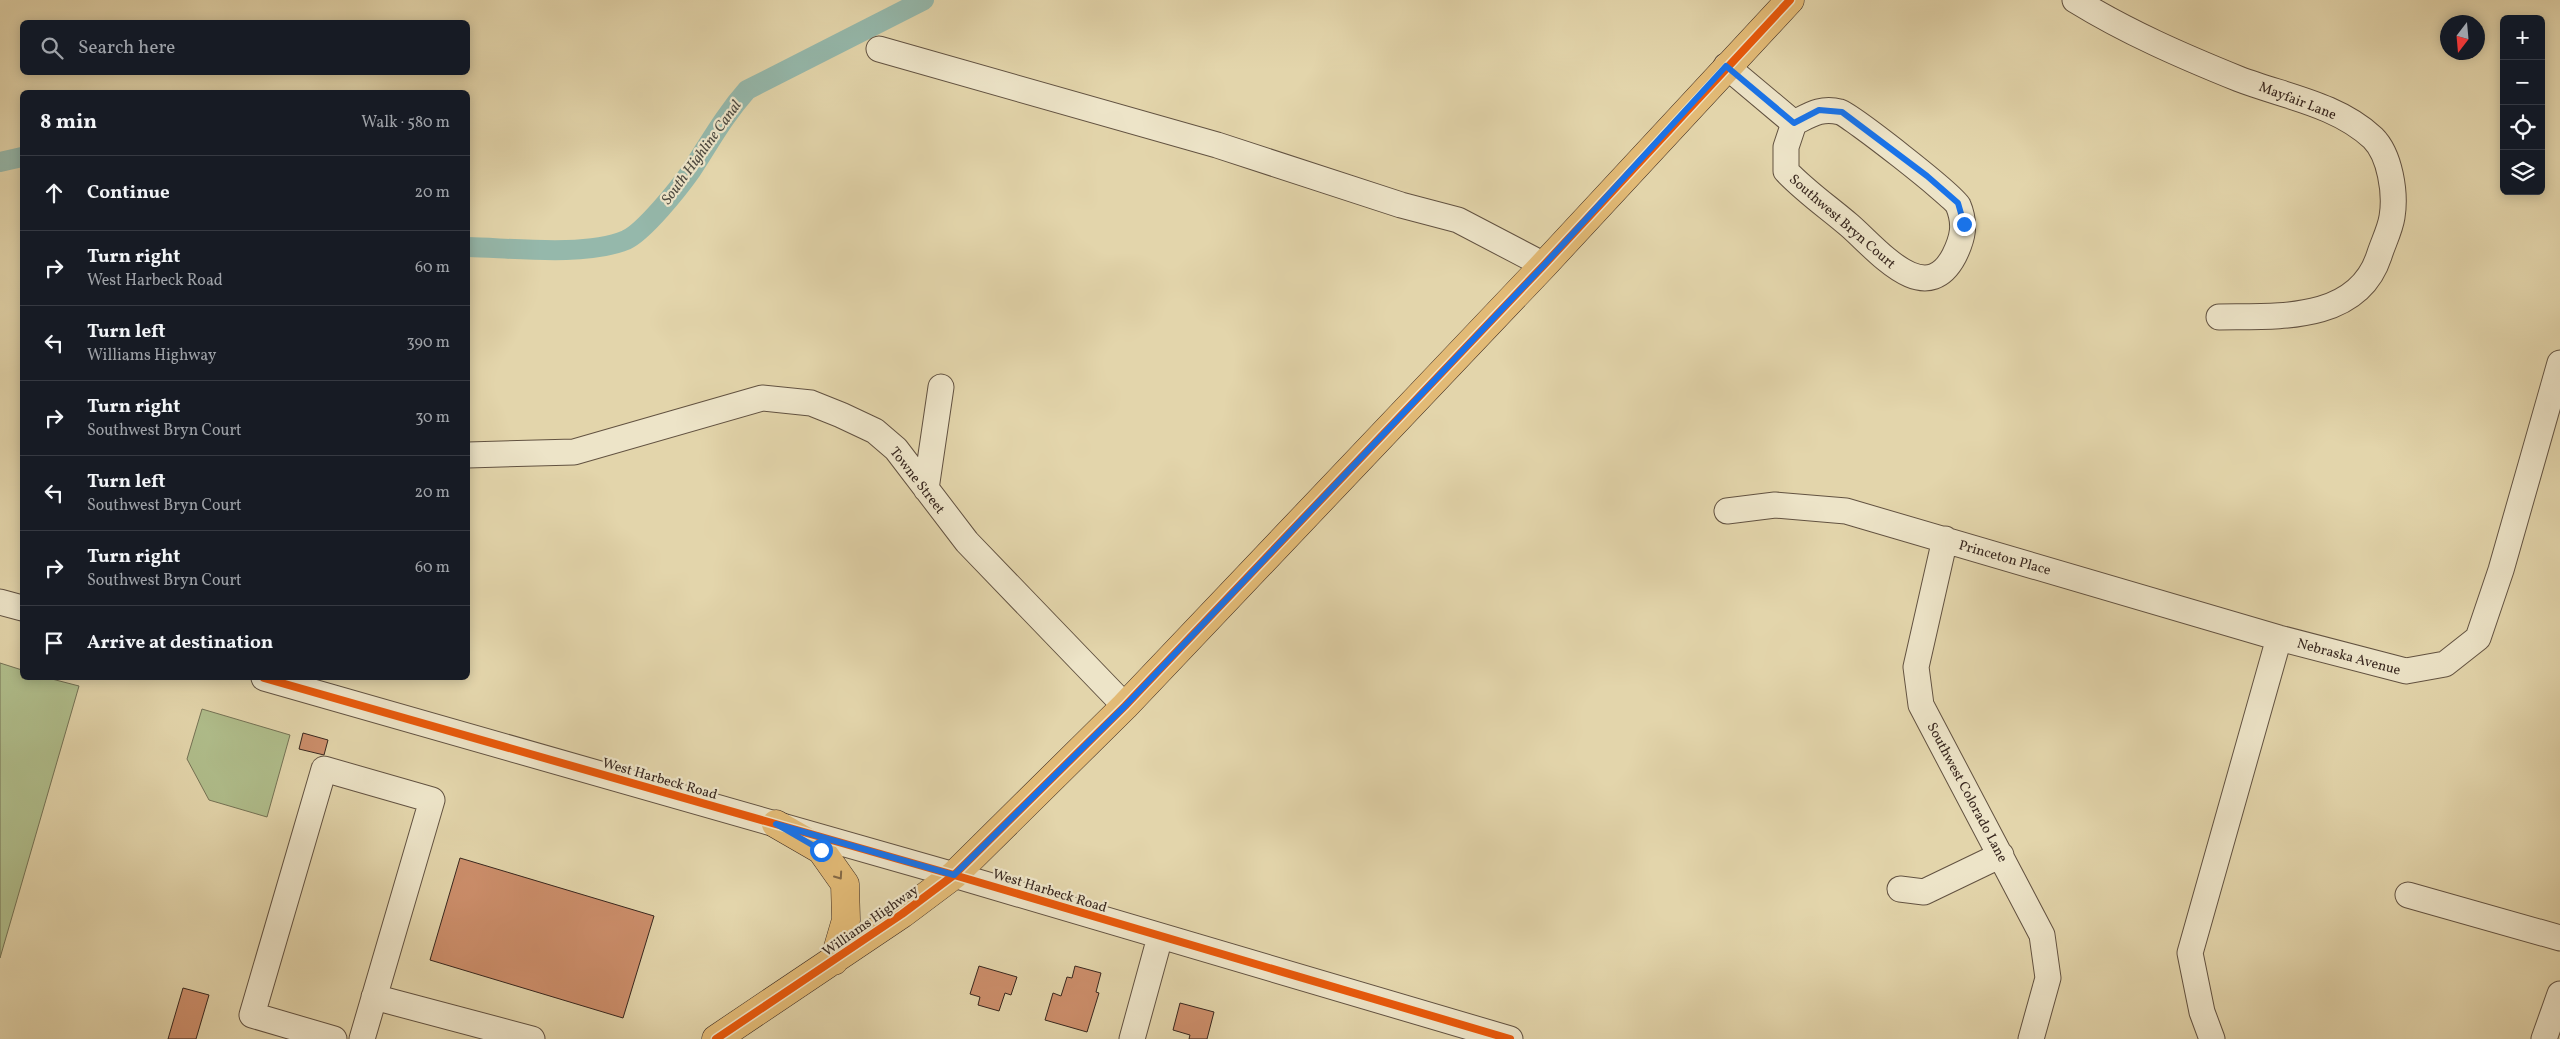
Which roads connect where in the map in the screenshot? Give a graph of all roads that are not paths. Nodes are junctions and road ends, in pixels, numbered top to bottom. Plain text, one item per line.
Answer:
1 (1790, 0) edge
2 (2075, 0) edge
3 (879, 49) dead end
4 (1726, 66) junction
5 (1794, 123) junction
6 (1544, 265) junction
7 (2219, 317) dead end
8 (2560, 363) edge
9 (941, 387) dead end
10 (470, 455) edge
11 (926, 489) junction
12 (1727, 511) dead end
13 (1945, 539) junction
14 (0, 602) edge
15 (20, 607) edge
16 (2279, 638) junction
17 (271, 680) edge
18 (1125, 706) junction
19 (776, 824) junction
20 (2001, 855) junction
21 (954, 875) junction
22 (1900, 889) dead end
23 (2408, 895) dead end
24 (1160, 936) junction
25 (2560, 938) edge
26 (834, 961) junction
27 (2560, 994) edge
28 (374, 997) junction
29 (1484, 1035) edge
30 (334, 1039) edge
31 (362, 1039) edge
32 (532, 1039) edge
33 (716, 1039) edge
34 (1132, 1039) edge
35 (1510, 1039) edge
36 (2031, 1039) edge
37 (2212, 1039) edge
38 (2544, 1039) edge

1 - 4 main road, Williams Highway
2 - 7 street, Mayfair Lane
3 - 6 street
4 - 5 street
4 - 6 main road, Williams Highway
5 - 5 street, Southwest Bryn Court
6 - 18 main road, Williams Highway
8 - 16 street, Nebraska Avenue
9 - 11 street
10 - 11 street, Towne Street
11 - 18 street, Towne Street
12 - 13 street, Princeton Place
13 - 16 street, Princeton Place
13 - 20 street, Southwest Colorado Lane
14 - 15 street
16 - 37 street, Nebraska Avenue
17 - 19 street, West Harbeck Road
18 - 21 main road, Williams Highway
19 - 21 street, West Harbeck Road
19 -> 26 main road
20 - 22 street
20 - 36 street, Southwest Colorado Lane
21 - 24 street, West Harbeck Road
21 - 26 main road, Williams Highway
23 - 25 street
24 - 29 street, West Harbeck Road
24 - 34 street
26 - 33 main road, Williams Highway
27 - 38 street
28 - 30 street
28 - 31 street
28 - 32 street
29 - 35 street, West Harbeck Road

